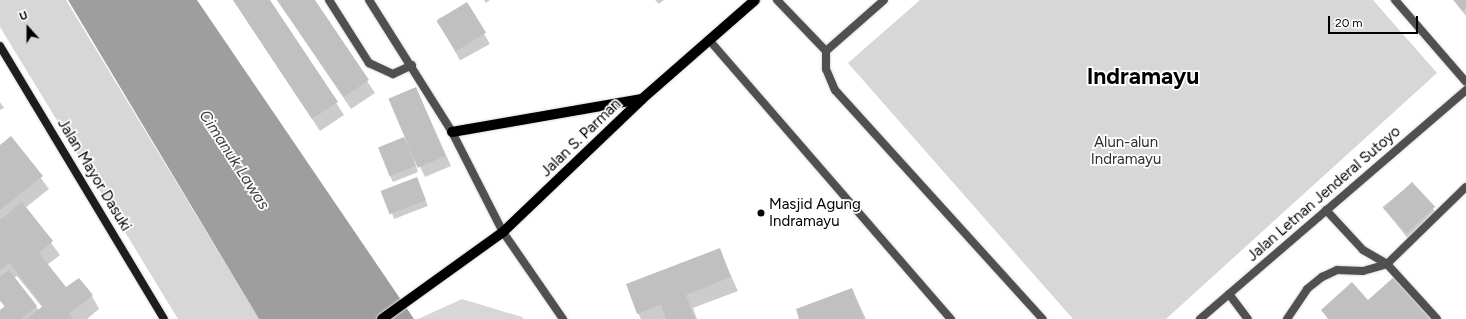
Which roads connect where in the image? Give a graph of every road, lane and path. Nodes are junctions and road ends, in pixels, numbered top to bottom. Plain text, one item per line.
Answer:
1 (329, 0) edge
2 (369, 0) edge
3 (756, 0) edge
4 (777, 0) edge
5 (884, 0) edge
6 (1395, 0) edge
7 (710, 41) junction
8 (0, 46) edge
9 (826, 51) junction
10 (412, 65) junction
11 (1466, 82) edge
12 (1466, 90) edge
13 (642, 99) junction
14 (452, 132) junction
15 (1466, 187) edge
16 (1326, 210) junction
17 (504, 232) junction
18 (1387, 264) junction
19 (1228, 294) junction
20 (164, 319) edge
21 (382, 319) edge
22 (563, 319) edge
23 (951, 319) edge
24 (1043, 319) edge
25 (1200, 319) edge
26 (1248, 319) edge
27 (1287, 319) edge
28 (1437, 319) edge

1 - 10 street
2 - 10 street
3 - 7 main road, Jalan S. Parman
4 - 9 street
5 - 9 street
6 - 11 street
7 - 13 main road, Jalan S. Parman
7 - 23 street
8 - 20 street, Jalan Mayor Dasuki
9 - 24 street
10 - 14 street
12 - 16 street, Jalan Letnan Jenderal Sutoyo
13 - 14 main road
13 - 17 main road, Jalan S. Parman
14 - 17 street
15 - 18 street
16 - 18 street
16 - 19 street, Jalan Letnan Jenderal Sutoyo
17 - 21 main road, Jalan S. Parman
17 - 22 street
18 - 27 street
18 - 28 street
19 - 25 street, Jalan Letnan Jenderal Sutoyo
19 - 26 street

